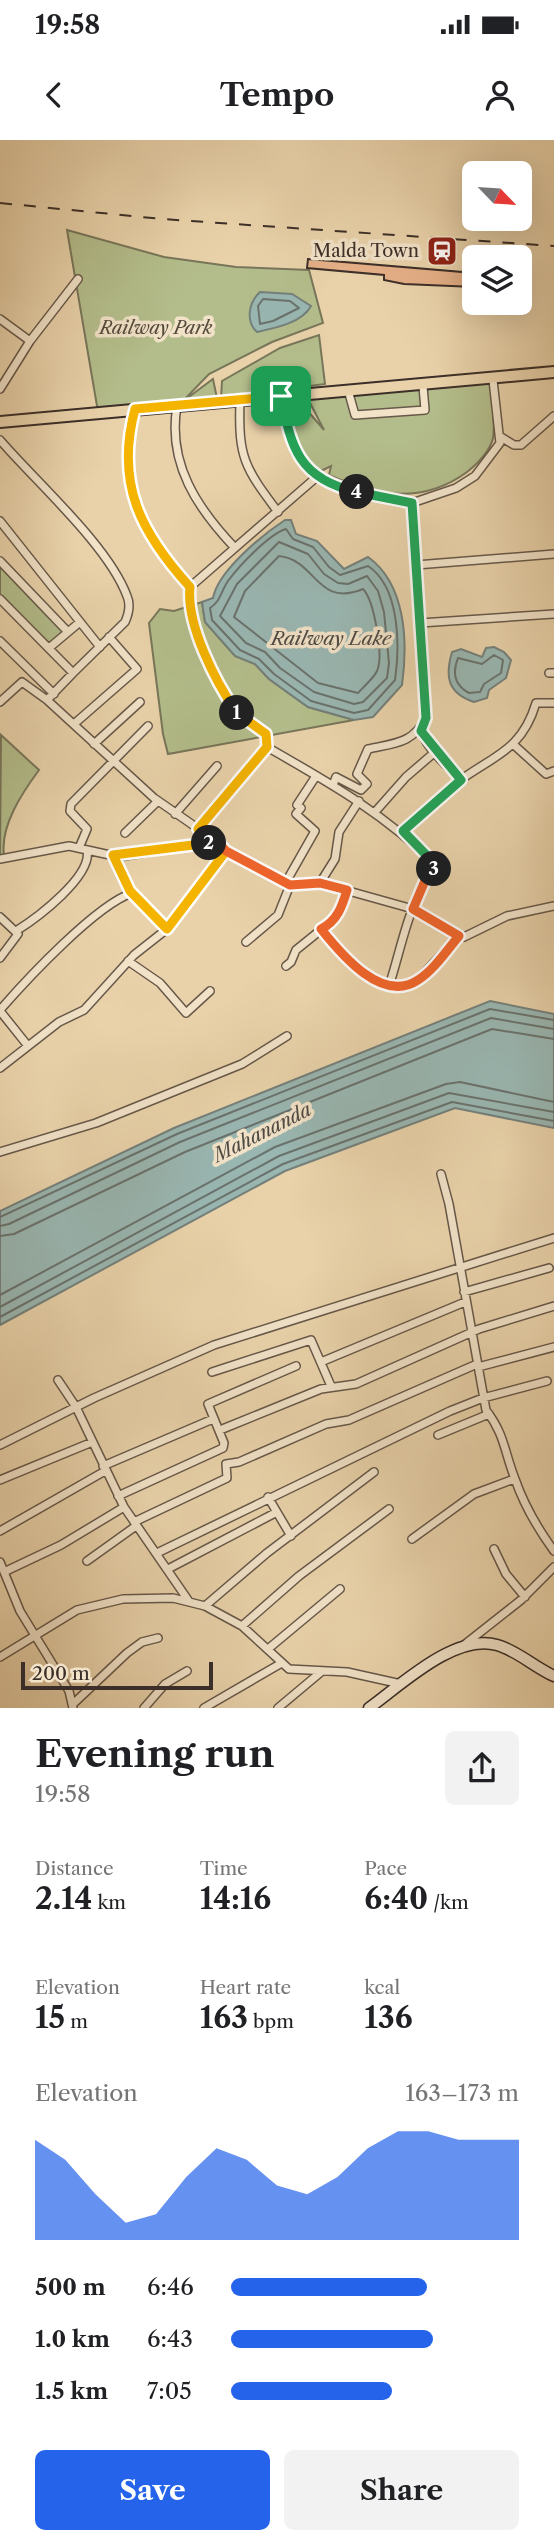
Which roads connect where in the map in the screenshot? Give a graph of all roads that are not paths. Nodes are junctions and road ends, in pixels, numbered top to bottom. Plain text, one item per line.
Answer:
1 (78, 279) dead end
2 (0, 319) edge
3 (30, 341) junction
4 (553, 375) edge
5 (493, 380) junction
6 (423, 386) junction
7 (0, 389) edge
8 (348, 390) junction
9 (281, 396) junction
10 (240, 402) junction
11 (177, 406) junction
12 (135, 409) junction
13 (554, 416) edge
14 (0, 422) edge
15 (501, 437) junction
16 (0, 440) edge
17 (319, 475) junction
18 (412, 503) junction
19 (278, 512) junction
20 (0, 521) edge
21 (235, 548) junction
22 (554, 554) edge
23 (0, 561) edge
24 (416, 565) junction
25 (190, 587) junction
26 (0, 598) edge
27 (554, 614) edge
28 (80, 622) junction
29 (420, 623) junction
30 (68, 632) junction
31 (109, 638) junction
32 (0, 641) edge
33 (100, 647) junction
34 (49, 648) junction
35 (73, 673) junction
36 (54, 694) junction
37 (47, 700) junction
38 (0, 702) edge
39 (140, 702) dead end
40 (554, 702) edge
41 (74, 724) junction
42 (148, 726) dead end
43 (421, 727) junction
44 (94, 744) junction
45 (514, 745) junction
46 (267, 747) junction
47 (435, 752) junction
48 (112, 760) junction
49 (216, 766) dead end
50 (554, 771) edge
51 (316, 776) junction
52 (461, 780) junction
53 (333, 785) junction
54 (158, 801) junction
55 (359, 801) junction
56 (375, 812) junction
57 (175, 814) junction
58 (198, 829) junction
59 (403, 831) junction
60 (125, 833) dead end
61 (217, 841) junction
62 (83, 849) junction
63 (226, 851) junction
64 (113, 855) junction
65 (0, 859) edge
66 (288, 883) junction
67 (320, 883) junction
68 (347, 890) junction
69 (132, 893) junction
70 (554, 906) edge
71 (413, 909) junction
72 (0, 917) edge
73 (167, 929) junction
74 (321, 929) junction
75 (16, 932) junction
76 (459, 936) junction
77 (246, 942) dead end
78 (0, 958) edge
79 (128, 961) junction
80 (285, 966) dead end
81 (389, 986) junction
82 (210, 992) dead end
83 (0, 1011) edge
84 (287, 1035) dead end
85 (28, 1046) junction
86 (0, 1068) edge
87 (0, 1152) edge
88 (441, 1174) dead end
89 (554, 1238) edge
90 (460, 1268) junction
91 (549, 1268) dead end
92 (464, 1292) junction
93 (466, 1302) junction
94 (554, 1306) edge
95 (471, 1332) junction
96 (554, 1347) edge
97 (321, 1362) junction
98 (296, 1366) dead end
99 (477, 1366) junction
100 (212, 1372) dead end
101 (58, 1380) dead end
102 (547, 1381) dead end
103 (331, 1386) junction
104 (482, 1398) junction
105 (76, 1407) junction
106 (489, 1414) junction
107 (214, 1419) junction
108 (220, 1430) junction
109 (438, 1435) dead end
110 (90, 1443) junction
111 (0, 1445) edge
112 (104, 1469) junction
113 (374, 1472) dead end
114 (514, 1479) junction
115 (0, 1480) edge
116 (118, 1496) junction
117 (268, 1497) junction
118 (124, 1507) junction
119 (389, 1508) dead end
120 (277, 1512) junction
121 (135, 1524) junction
122 (0, 1531) edge
123 (291, 1536) junction
124 (412, 1539) dead end
125 (494, 1549) dead end
126 (554, 1551) edge
127 (157, 1553) junction
128 (87, 1561) dead end
129 (0, 1562) edge
130 (554, 1567) edge
131 (168, 1569) junction
132 (4, 1572) junction
133 (340, 1588) dead end
134 (525, 1597) junction
135 (188, 1600) junction
136 (205, 1606) junction
137 (242, 1626) junction
138 (34, 1637) junction
139 (159, 1638) dead end
140 (464, 1645) junction
141 (268, 1649) junction
142 (0, 1657) edge
143 (281, 1664) junction
144 (187, 1671) dead end
145 (322, 1671) junction
146 (553, 1679) edge
147 (401, 1685) junction
148 (73, 1706) edge
149 (145, 1707) edge
150 (204, 1707) edge
151 (278, 1707) edge
152 (369, 1707) edge
153 (378, 1707) edge

1 - 3 street
2 - 3 street
3 - 7 street
4 - 5 main road
5 - 6 main road
5 - 15 street
6 - 8 main road
6 - 8 street
8 - 9 main road
9 - 10 main road
9 - 17 street
10 - 11 main road
10 - 19 street
11 - 12 main road
11 - 21 street
12 - 14 main road
12 - 25 street
13 - 15 street
15 - 18 street
16 - 31 street
17 - 18 street
17 - 19 street
18 - 24 street
19 - 21 street
20 - 28 street
21 - 25 street
22 - 24 street
23 - 30 street
24 - 29 street
25 - 46 street
26 - 34 street
27 - 29 street
28 - 30 street
28 - 33 street
29 - 43 street
30 - 34 street
31 - 33 street
31 - 41 street
32 - 36 street
33 - 35 street
34 - 35 street
35 - 36 street
36 - 37 street
37 - 38 street
37 - 41 street
39 - 44 street
40 - 45 street
41 - 44 street
42 - 48 street
43 - 47 street
43 - 53 street
44 - 48 street
45 - 50 street
45 - 52 street
46 - 51 street
46 - 58 street
47 - 52 street
47 - 56 street
48 - 54 street
48 - 62 street
49 - 57 street
51 - 53 street
51 - 66 street
52 - 59 street
53 - 55 street
54 - 57 street
54 - 60 street
55 - 56 street
55 - 67 street
56 - 59 street
57 - 58 street
58 - 61 street
59 - 71 street
61 - 63 street
61 - 64 street
62 - 64 street
62 - 65 street
62 - 75 street
63 - 66 street
63 - 73 street
64 - 69 street
66 - 67 street
66 - 77 street
67 - 68 street
68 - 71 street
68 - 74 street
69 - 73 street
69 - 83 street
70 - 76 street
71 - 76 street
71 - 81 street
72 - 75 street
73 - 79 street
74 - 80 street
74 - 81 street
75 - 78 street
76 - 81 street
79 - 82 street
79 - 85 street
83 - 85 street
84 - 87 street
85 - 86 street
88 - 90 street
89 - 90 street
90 - 92 street
90 - 105 street
91 - 92 street
92 - 93 street
93 - 95 street
93 - 97 street
94 - 95 street
95 - 99 street
95 - 103 street
96 - 99 street
97 - 100 street
97 - 103 street
98 - 107 street
99 - 104 street
99 - 121 street
101 - 105 street
102 - 104 street
103 - 108 street
104 - 106 street
104 - 117 street
105 - 110 street
105 - 111 street
106 - 109 street
106 - 114 street
107 - 108 street
107 - 112 street
108 - 116 street
110 - 112 street
110 - 115 street
112 - 116 street
112 - 122 street
113 - 123 street
114 - 124 street
114 - 126 street
116 - 118 street
117 - 120 street
117 - 127 street
118 - 121 street
118 - 132 street
119 - 137 street
120 - 123 street
120 - 131 street
121 - 127 street
121 - 128 street
123 - 136 street
125 - 134 street
127 - 131 street
129 - 132 street
130 - 134 street
131 - 135 street
132 - 138 street
133 - 141 street
134 - 140 street
135 - 136 street
135 - 138 street
136 - 137 street
137 - 141 street
138 - 142 street
138 - 148 street
139 - 148 street
140 - 146 main road
140 - 147 main road
141 - 143 street
143 - 145 street
143 - 150 street
144 - 149 street
145 - 147 street
145 - 151 street
146 - 153 main road
147 - 152 main road

